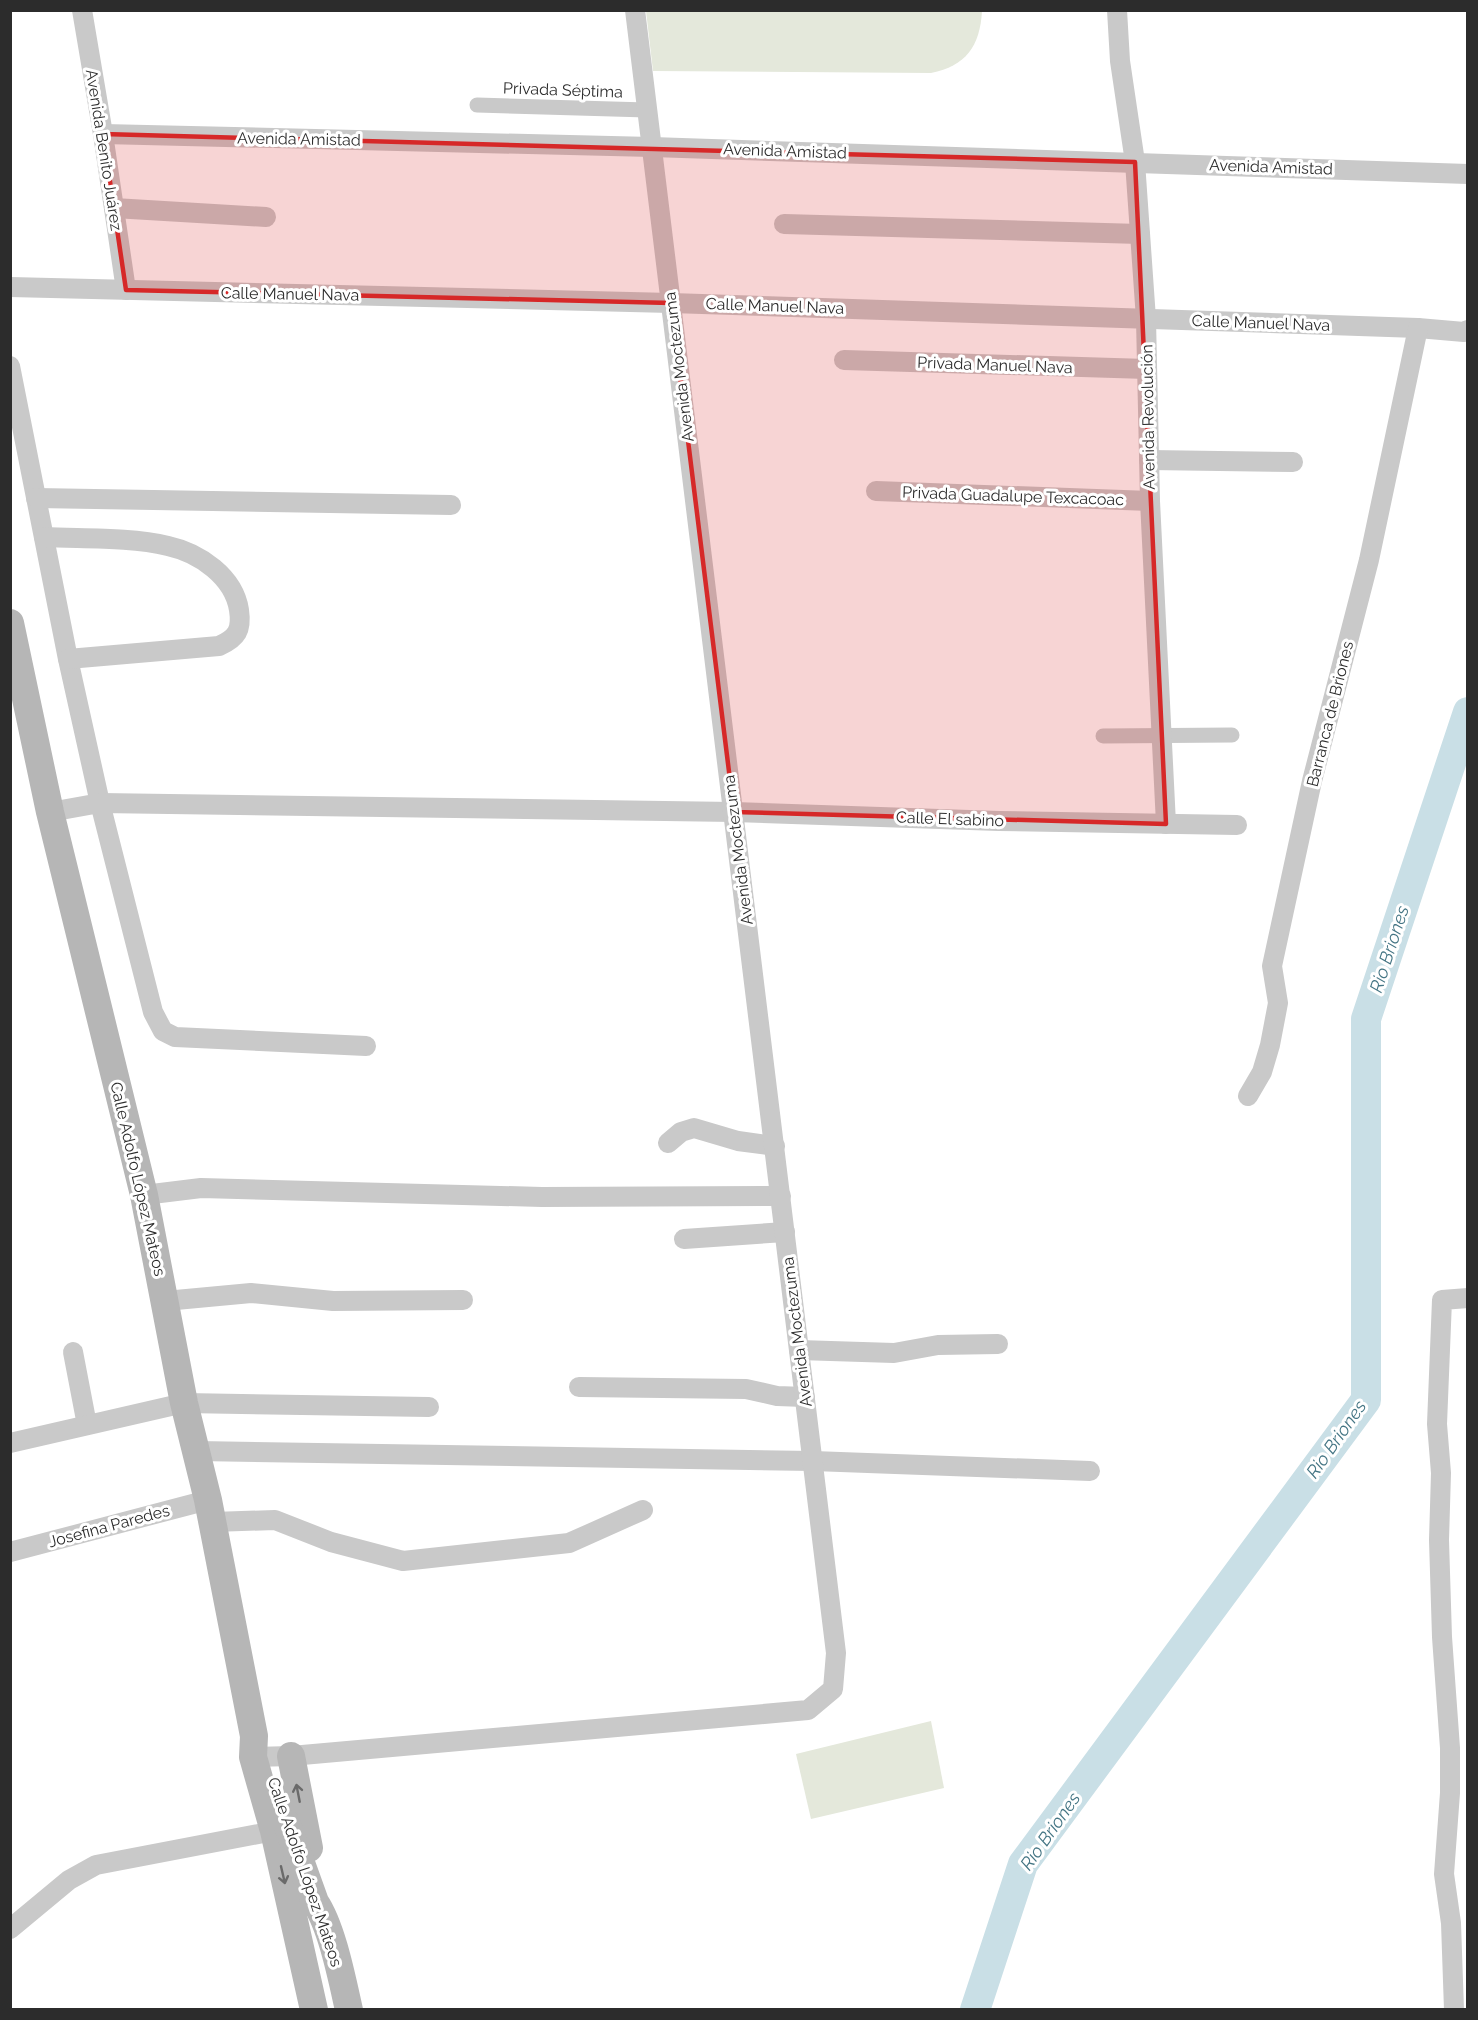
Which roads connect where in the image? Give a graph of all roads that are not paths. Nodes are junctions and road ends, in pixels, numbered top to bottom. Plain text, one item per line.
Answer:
1 (82, 10) edge
2 (635, 10) edge
3 (1117, 10) edge
4 (477, 105) dead end
5 (647, 111) junction
6 (103, 134) junction
7 (652, 147) junction
8 (1135, 162) junction
9 (1467, 174) edge
10 (114, 208) junction
11 (266, 217) dead end
12 (784, 224) dead end
13 (1140, 234) junction
14 (10, 287) edge
15 (126, 290) junction
16 (671, 303) junction
17 (1146, 319) junction
18 (1418, 328) junction
19 (1467, 330) edge
20 (844, 360) dead end
21 (10, 366) edge
22 (1147, 369) junction
23 (1149, 460) junction
24 (1293, 462) dead end
25 (876, 491) dead end
26 (36, 498) junction
27 (1149, 501) junction
28 (451, 505) dead end
29 (44, 537) junction
30 (10, 623) edge
31 (68, 659) junction
32 (1232, 735) dead end
33 (1103, 736) dead end
34 (1161, 736) junction
35 (100, 803) junction
36 (50, 812) junction
37 (734, 812) junction
38 (1166, 824) junction
39 (1237, 825) dead end
40 (366, 1046) dead end
41 (1248, 1096) dead end
42 (668, 1143) dead end
43 (774, 1146) junction
44 (144, 1196) junction
45 (781, 1196) junction
46 (785, 1232) junction
47 (684, 1239) dead end
48 (1467, 1298) edge
49 (463, 1300) dead end
50 (165, 1301) junction
51 (998, 1344) dead end
52 (799, 1350) junction
53 (73, 1352) dead end
54 (579, 1387) dead end
55 (805, 1398) junction
56 (184, 1403) junction
57 (429, 1407) dead end
58 (87, 1425) junction
59 (10, 1443) edge
60 (197, 1451) junction
61 (813, 1461) junction
62 (1090, 1471) dead end
63 (643, 1510) dead end
64 (210, 1511) junction
65 (10, 1552) edge
66 (266, 1751) junction
67 (274, 1831) junction
68 (10, 1929) edge
69 (343, 1980) junction
70 (311, 1996) edge
71 (349, 2010) edge
72 (1454, 2010) edge

1 - 6 street, Avenida Benito Juárez
2 - 5 street, Avenida Moctezuma
3 - 8 street, Avenida Revolución
4 - 5 street, Privada Séptima
5 - 7 street, Avenida Moctezuma
6 - 7 street, Avenida Amistad
6 - 10 street, Avenida Benito Juárez
7 - 8 street, Avenida Amistad
7 - 16 street, Avenida Moctezuma
8 - 9 street, Avenida Amistad
8 - 13 street, Avenida Revolución
10 - 11 street
10 - 15 street, Avenida Benito Juárez
12 - 13 street
13 - 17 street, Avenida Revolución
14 - 15 street, Calle Manuel Nava
15 - 16 street, Calle Manuel Nava
16 - 17 street, Calle Manuel Nava
16 - 37 street, Avenida Moctezuma
17 - 18 street, Calle Manuel Nava
17 - 22 street, Avenida Revolución
18 - 19 street, Calle Manuel Nava
18 - 41 street, Barranca de Briones
20 - 22 street, Privada Manuel Nava
21 - 26 street
22 - 23 street, Avenida Revolución
23 - 24 street
23 - 27 street, Avenida Revolución
25 - 27 street, Privada Guadalupe Texcacoac
26 - 28 street
26 - 29 street
27 - 34 street, Avenida Revolución
29 - 31 street
29 - 31 street
30 - 36 main road, Calle Adolfo López Mateos
31 - 35 street
32 - 34 street
33 - 34 street
34 - 38 street, Avenida Revolución
35 - 36 street, Calle El sabino
35 - 37 street, Calle El sabino
35 - 40 street
36 - 44 main road, Calle Adolfo López Mateos
37 - 38 street, Calle El sabino
37 - 43 street, Avenida Moctezuma
38 - 39 street, Calle El sabino
42 - 43 street
43 - 45 street, Avenida Moctezuma
44 - 45 street
44 - 50 main road, Calle Adolfo López Mateos
45 - 46 street, Avenida Moctezuma
46 - 47 street
46 - 52 street, Avenida Moctezuma
48 - 72 street
49 - 50 street
50 - 56 main road, Calle Adolfo López Mateos
51 - 52 street
52 - 55 street, Avenida Moctezuma
53 - 58 street
54 - 55 street
55 - 61 street, Avenida Moctezuma
56 - 57 street
56 - 58 street
56 - 60 main road, Calle Adolfo López Mateos
58 - 59 street
60 - 61 street
60 - 64 main road, Calle Adolfo López Mateos
61 - 62 street
61 - 66 street, Avenida Moctezuma
63 - 64 street, Josefina Paredes
64 - 65 street, Josefina Paredes
64 - 66 main road, Calle Adolfo López Mateos
66 - 67 main road, Calle Adolfo López Mateos
69 -> 66 main road, Calle Adolfo López Mateos
67 - 68 street
67 -> 70 main road, Calle Adolfo López Mateos
69 - 70 main road
69 - 71 main road, Calle Adolfo López Mateos

